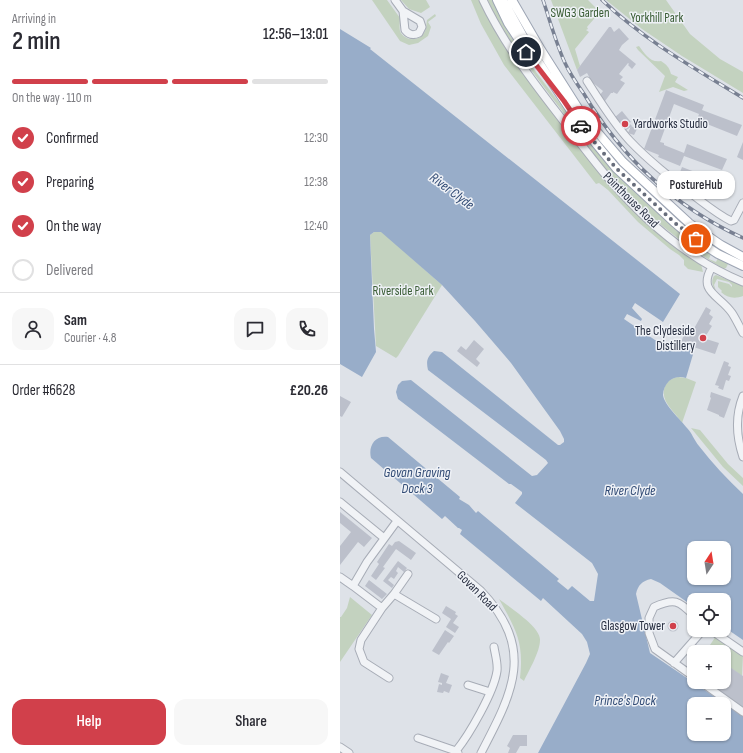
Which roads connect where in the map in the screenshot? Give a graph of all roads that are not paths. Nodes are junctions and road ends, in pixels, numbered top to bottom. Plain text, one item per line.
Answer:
1 (395, 0) edge
2 (483, 0) edge
3 (497, 0) edge
4 (503, 0) edge
5 (513, 0) edge
6 (402, 11) dead end
7 (587, 80) dead end
8 (564, 101) junction
9 (743, 203) edge
10 (743, 257) edge
11 (743, 266) edge
12 (712, 267) junction
13 (743, 282) edge
14 (743, 333) edge
15 (743, 396) edge
16 (743, 457) edge
17 (340, 472) edge
18 (340, 502) edge
19 (397, 521) junction
20 (384, 538) junction
21 (408, 574) dead end
22 (340, 576) edge
23 (353, 586) junction
24 (394, 594) junction
25 (382, 608) junction
26 (687, 608) edge
27 (436, 619) dead end
28 (697, 637) edge
29 (720, 637) edge
30 (729, 637) edge
31 (494, 646) dead end
32 (743, 646) edge
33 (743, 652) edge
34 (674, 662) junction
35 (687, 672) edge
36 (389, 678) dead end
37 (468, 685) dead end
38 (711, 689) edge
39 (490, 692) junction
40 (743, 712) edge
41 (418, 738) dead end
42 (340, 747) edge
43 (457, 752) edge
44 (349, 753) edge
45 (481, 753) edge

1 - 6 street
2 - 12 street, Pointhouse Road
3 - 8 main road
4 - 8 main road
5 - 10 main road
7 - 9 street
8 - 11 main road
12 - 13 street, Pointhouse Road
12 - 14 street
15 - 16 street
17 - 19 street, Govan Road
18 - 20 street
19 - 20 street
19 - 45 street, Govan Road
20 - 23 street
21 - 24 street
22 - 23 street
23 - 25 street
24 - 25 street
24 - 27 street
25 - 36 street
26 - 34 street
28 - 34 street
29 - 33 street
30 - 32 street
31 - 39 street
34 - 35 street
37 - 39 street
38 - 40 street
39 - 43 street
41 - 43 street
42 - 44 street

